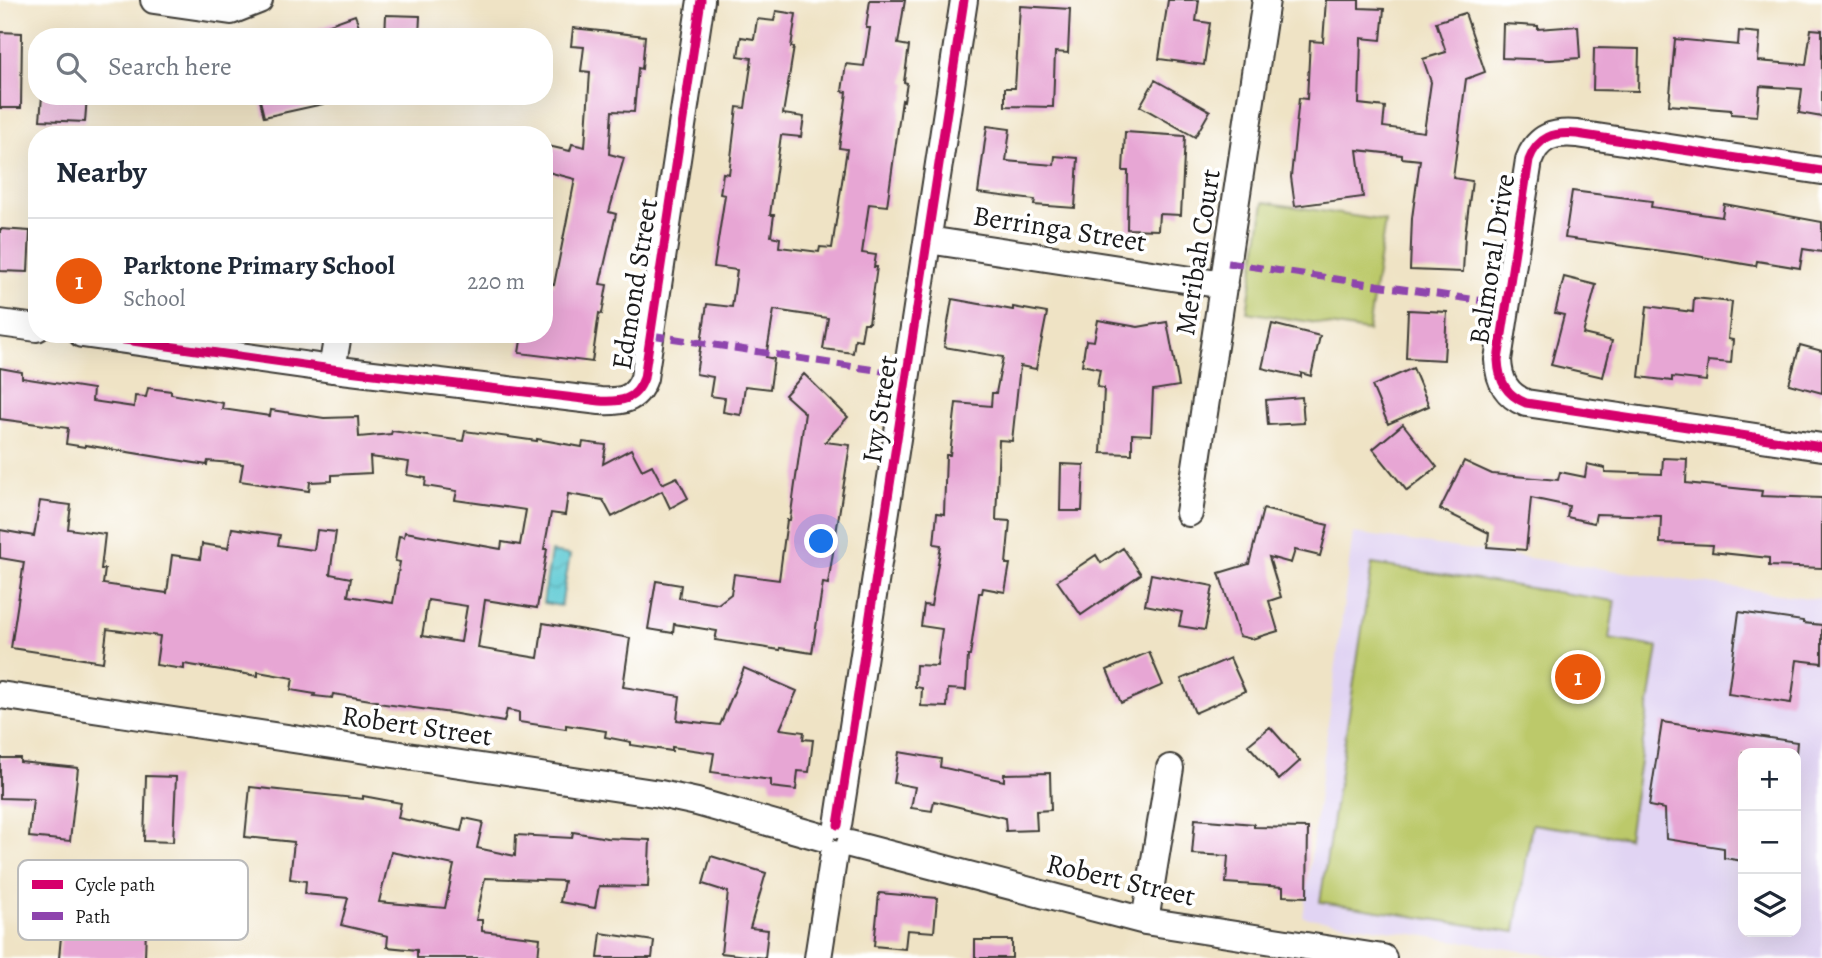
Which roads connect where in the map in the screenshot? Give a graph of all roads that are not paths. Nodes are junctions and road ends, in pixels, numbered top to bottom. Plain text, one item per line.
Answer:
1 (154, 0) edge
2 (259, 0) edge
3 (964, 0) edge
4 (1266, 0) edge
5 (694, 1) edge
6 (1822, 171) edge
7 (928, 240) junction
8 (1224, 285) junction
9 (0, 323) edge
10 (28, 327) edge
11 (146, 343) edge
12 (336, 343) edge
13 (332, 369) junction
14 (1822, 447) edge
15 (1189, 513) dead end
16 (0, 695) edge
17 (1170, 768) dead end
18 (836, 840) junction
19 (1145, 921) junction
20 (818, 958) edge
21 (1383, 958) edge

1 - 2 street
3 - 7 street, Ivy Street
4 - 8 street, Meribah Court
5 - 13 street, Edmond Street
6 - 14 street, Balmoral Drive
7 - 8 street, Berringa Street
7 - 18 street, Ivy Street
8 - 15 street, Meribah Court
9 - 10 street
11 - 13 street, Edmond Street
12 - 13 street
16 - 18 street, Robert Street
17 - 19 street
18 - 19 street, Robert Street
18 - 20 street, Ivy Street
19 - 21 street, Robert Street

